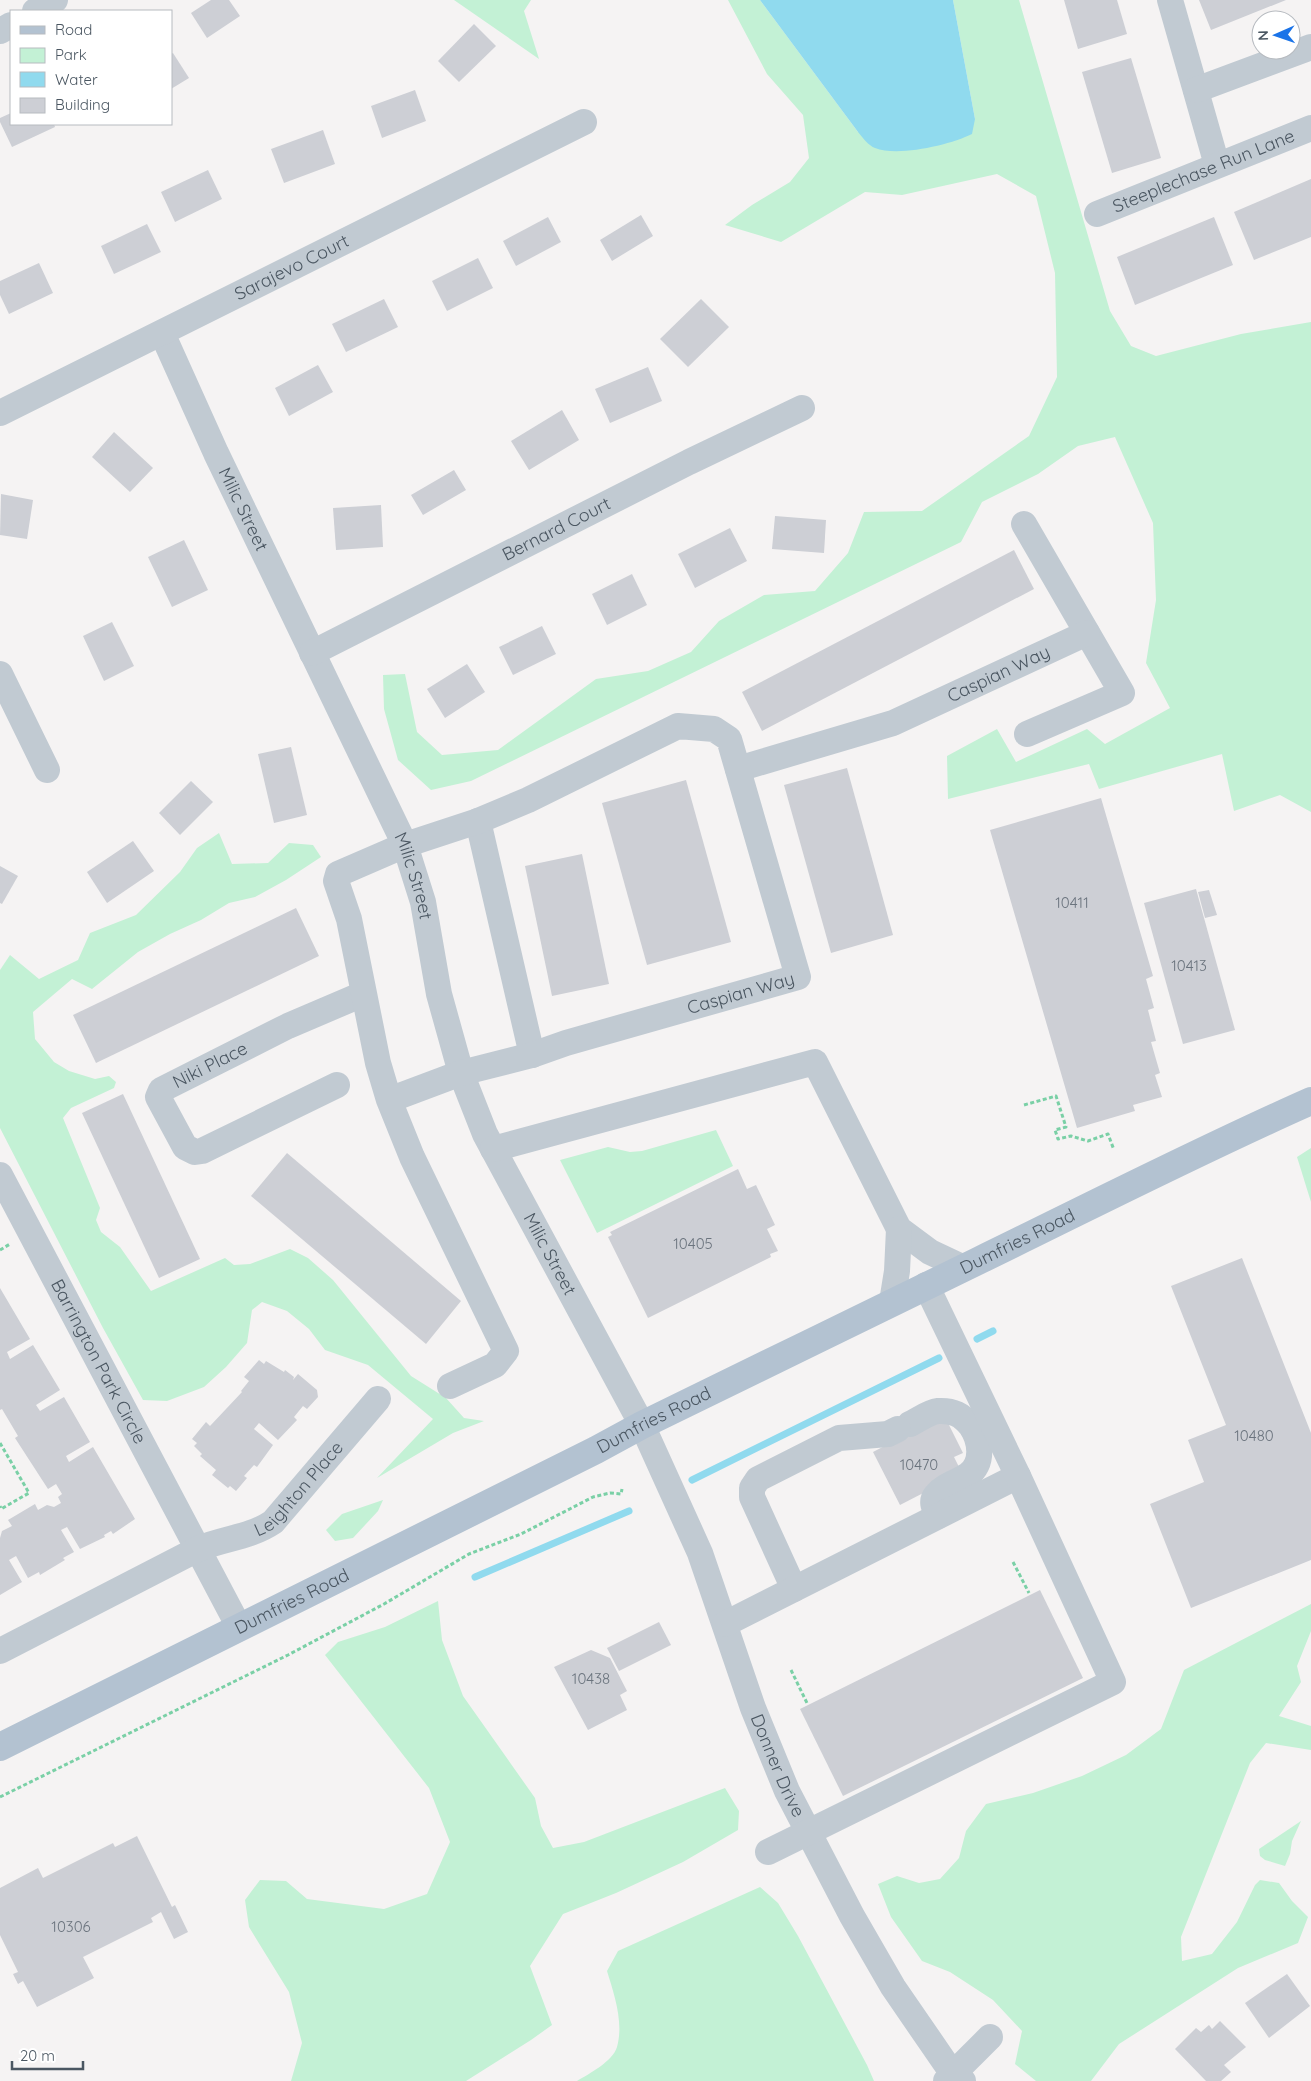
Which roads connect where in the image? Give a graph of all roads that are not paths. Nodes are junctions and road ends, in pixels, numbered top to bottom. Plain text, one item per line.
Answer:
1 (55, 0) edge
2 (1170, 0) edge
3 (37, 10) edge
4 (1311, 47) edge
5 (1196, 90) junction
6 (584, 122) dead end
7 (1311, 128) edge
8 (1218, 165) junction
9 (1096, 214) dead end
10 (162, 333) junction
11 (802, 408) dead end
12 (0, 413) edge
13 (1024, 524) dead end
14 (1087, 633) junction
15 (312, 653) junction
16 (0, 674) edge
17 (1027, 734) dead end
18 (738, 769) junction
19 (47, 770) dead end
20 (478, 821) junction
21 (405, 845) junction
22 (363, 994) junction
23 (532, 1054) junction
24 (460, 1073) junction
25 (337, 1085) dead end
26 (389, 1100) junction
27 (1311, 1101) edge
28 (493, 1150) junction
29 (0, 1175) edge
30 (899, 1230) junction
31 (964, 1268) junction
32 (926, 1285) junction
33 (892, 1302) junction
34 (450, 1386) dead end
35 (378, 1399) dead end
36 (642, 1425) junction
37 (1018, 1476) junction
38 (938, 1516) junction
39 (198, 1549) junction
40 (794, 1589) junction
41 (724, 1624) junction
42 (239, 1627) junction
43 (0, 1651) edge
44 (0, 1746) edge
45 (808, 1833) junction
46 (768, 1852) dead end
47 (990, 2037) dead end
48 (954, 2078) edge

1 - 3 street
2 - 5 street
4 - 5 street
5 - 8 street
6 - 10 street, Sarajevo Court
7 - 8 street, Steeplechase Run Lane
8 - 9 street, Steeplechase Run Lane
10 - 12 street, Sarajevo Court
10 - 15 street, Milic Street
11 - 15 street, Bernard Court
13 - 14 street
14 - 17 street
14 - 18 street, Caspian Way
15 - 21 street, Milic Street
16 - 19 street
18 - 20 street, Caspian Way
18 - 23 street, Caspian Way
20 - 21 street, Caspian Way
20 - 23 street
21 - 22 street
21 - 24 street, Milic Street
22 - 25 street, Niki Place
22 - 26 street
23 - 24 street, Caspian Way
24 - 26 street
24 - 28 street, Milic Street
26 - 34 street
27 - 31 main road, Dumfries Road
28 - 30 street
28 - 36 street, Milic Street
29 - 39 street, Barrington Park Circle
30 - 31 street
30 - 33 street
31 - 32 main road, Dumfries Road
32 - 33 main road, Dumfries Road
32 - 37 street
33 - 36 main road, Dumfries Road
35 - 39 street, Leighton Place
36 - 41 street, Donner Drive
36 - 42 main road, Dumfries Road
37 - 38 street
37 - 45 street
38 - 40 street
38 - 40 street
39 - 42 street, Barrington Park Circle
39 - 43 street
40 - 41 street
41 - 45 street, Donner Drive
42 - 44 main road, Dumfries Road
45 - 46 street
45 - 48 street, Donner Drive
47 - 48 street

